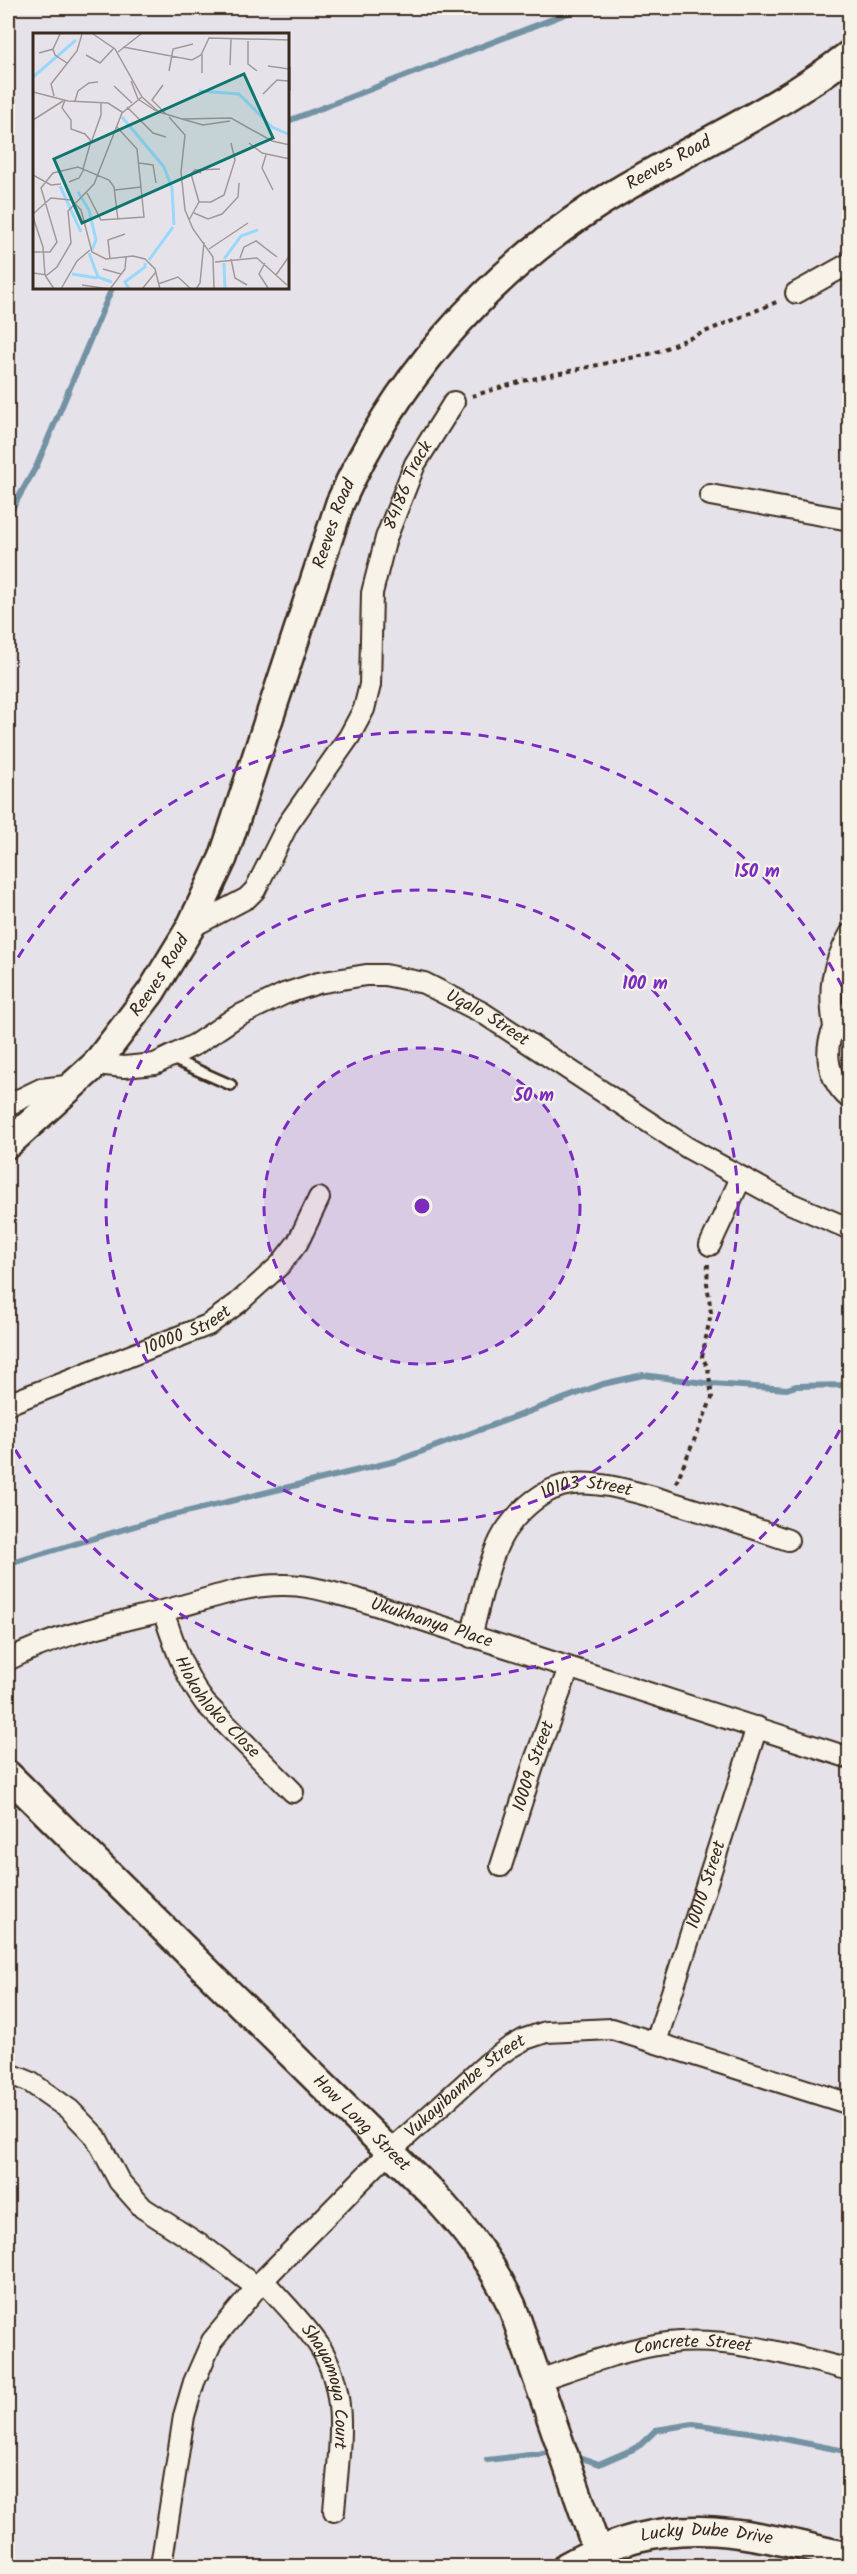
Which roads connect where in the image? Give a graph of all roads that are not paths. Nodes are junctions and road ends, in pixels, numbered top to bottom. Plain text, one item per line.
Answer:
1 (849, 54) edge
2 (849, 262) edge
3 (796, 293) road end
4 (454, 402) road end
5 (710, 495) dead end
6 (849, 520) edge
7 (190, 928) junction
8 (849, 934) edge
9 (849, 1010) edge
10 (834, 1027) junction
11 (170, 1057) junction
12 (96, 1064) junction
13 (74, 1085) junction
14 (231, 1085) dead end
15 (849, 1099) edge
16 (8, 1105) edge
17 (8, 1144) edge
18 (741, 1178) junction
19 (318, 1198) dead end
20 (849, 1228) edge
21 (710, 1245) road end
22 (8, 1404) edge
23 (788, 1540) dead end
24 (163, 1611) junction
25 (471, 1637) junction
26 (8, 1660) edge
27 (569, 1668) junction
28 (757, 1727) junction
29 (849, 1758) edge
30 (8, 1775) edge
31 (293, 1792) dead end
32 (501, 1866) dead end
33 (656, 2042) junction
34 (8, 2073) edge
35 (849, 2104) edge
36 (389, 2152) junction
37 (260, 2283) junction
38 (849, 2370) edge
39 (539, 2380) junction
40 (334, 2511) dead end
41 (849, 2557) edge
42 (601, 2558) edge
43 (160, 2566) edge
44 (567, 2566) edge

1 - 7 street, Reeves Road
2 - 3 street
4 - 7 street, 84186 Track
5 - 6 street
7 - 12 street, Reeves Road
8 - 10 street
9 - 10 street
10 - 15 street
11 - 12 street, Uqalo Street
11 - 14 lane
11 - 18 street, Uqalo Street
12 - 13 street, Reeves Road
13 - 16 street
13 - 17 street, Reeves Road
18 - 20 street, Uqalo Street
18 - 21 street
19 - 22 street, 10000 Street
23 - 25 street, 10103 Street
24 - 25 street, Ukukhanya Place
24 - 26 street, Ukukhanya Place
24 - 31 street, Hlokohloko Close
25 - 27 street, Ukukhanya Place
27 - 28 street, Ukukhanya Place
27 - 32 street, 10009 Street
28 - 29 street, Ukukhanya Place
28 - 33 street, 10010 Street
30 - 36 street, How Long Street
33 - 35 street, Vukayibambe Street
33 - 36 street, Vukayibambe Street
34 - 37 street, Shayamoya Court
36 - 37 street, Vukayibambe Street
36 - 39 street, How Long Street
37 - 40 street, Shayamoya Court
37 - 43 street, Vukayibambe Street
38 - 39 street, Concrete Street
39 - 42 street, How Long Street
41 - 42 street, Lucky Dube Drive
42 - 44 street, Lucky Dube Drive

